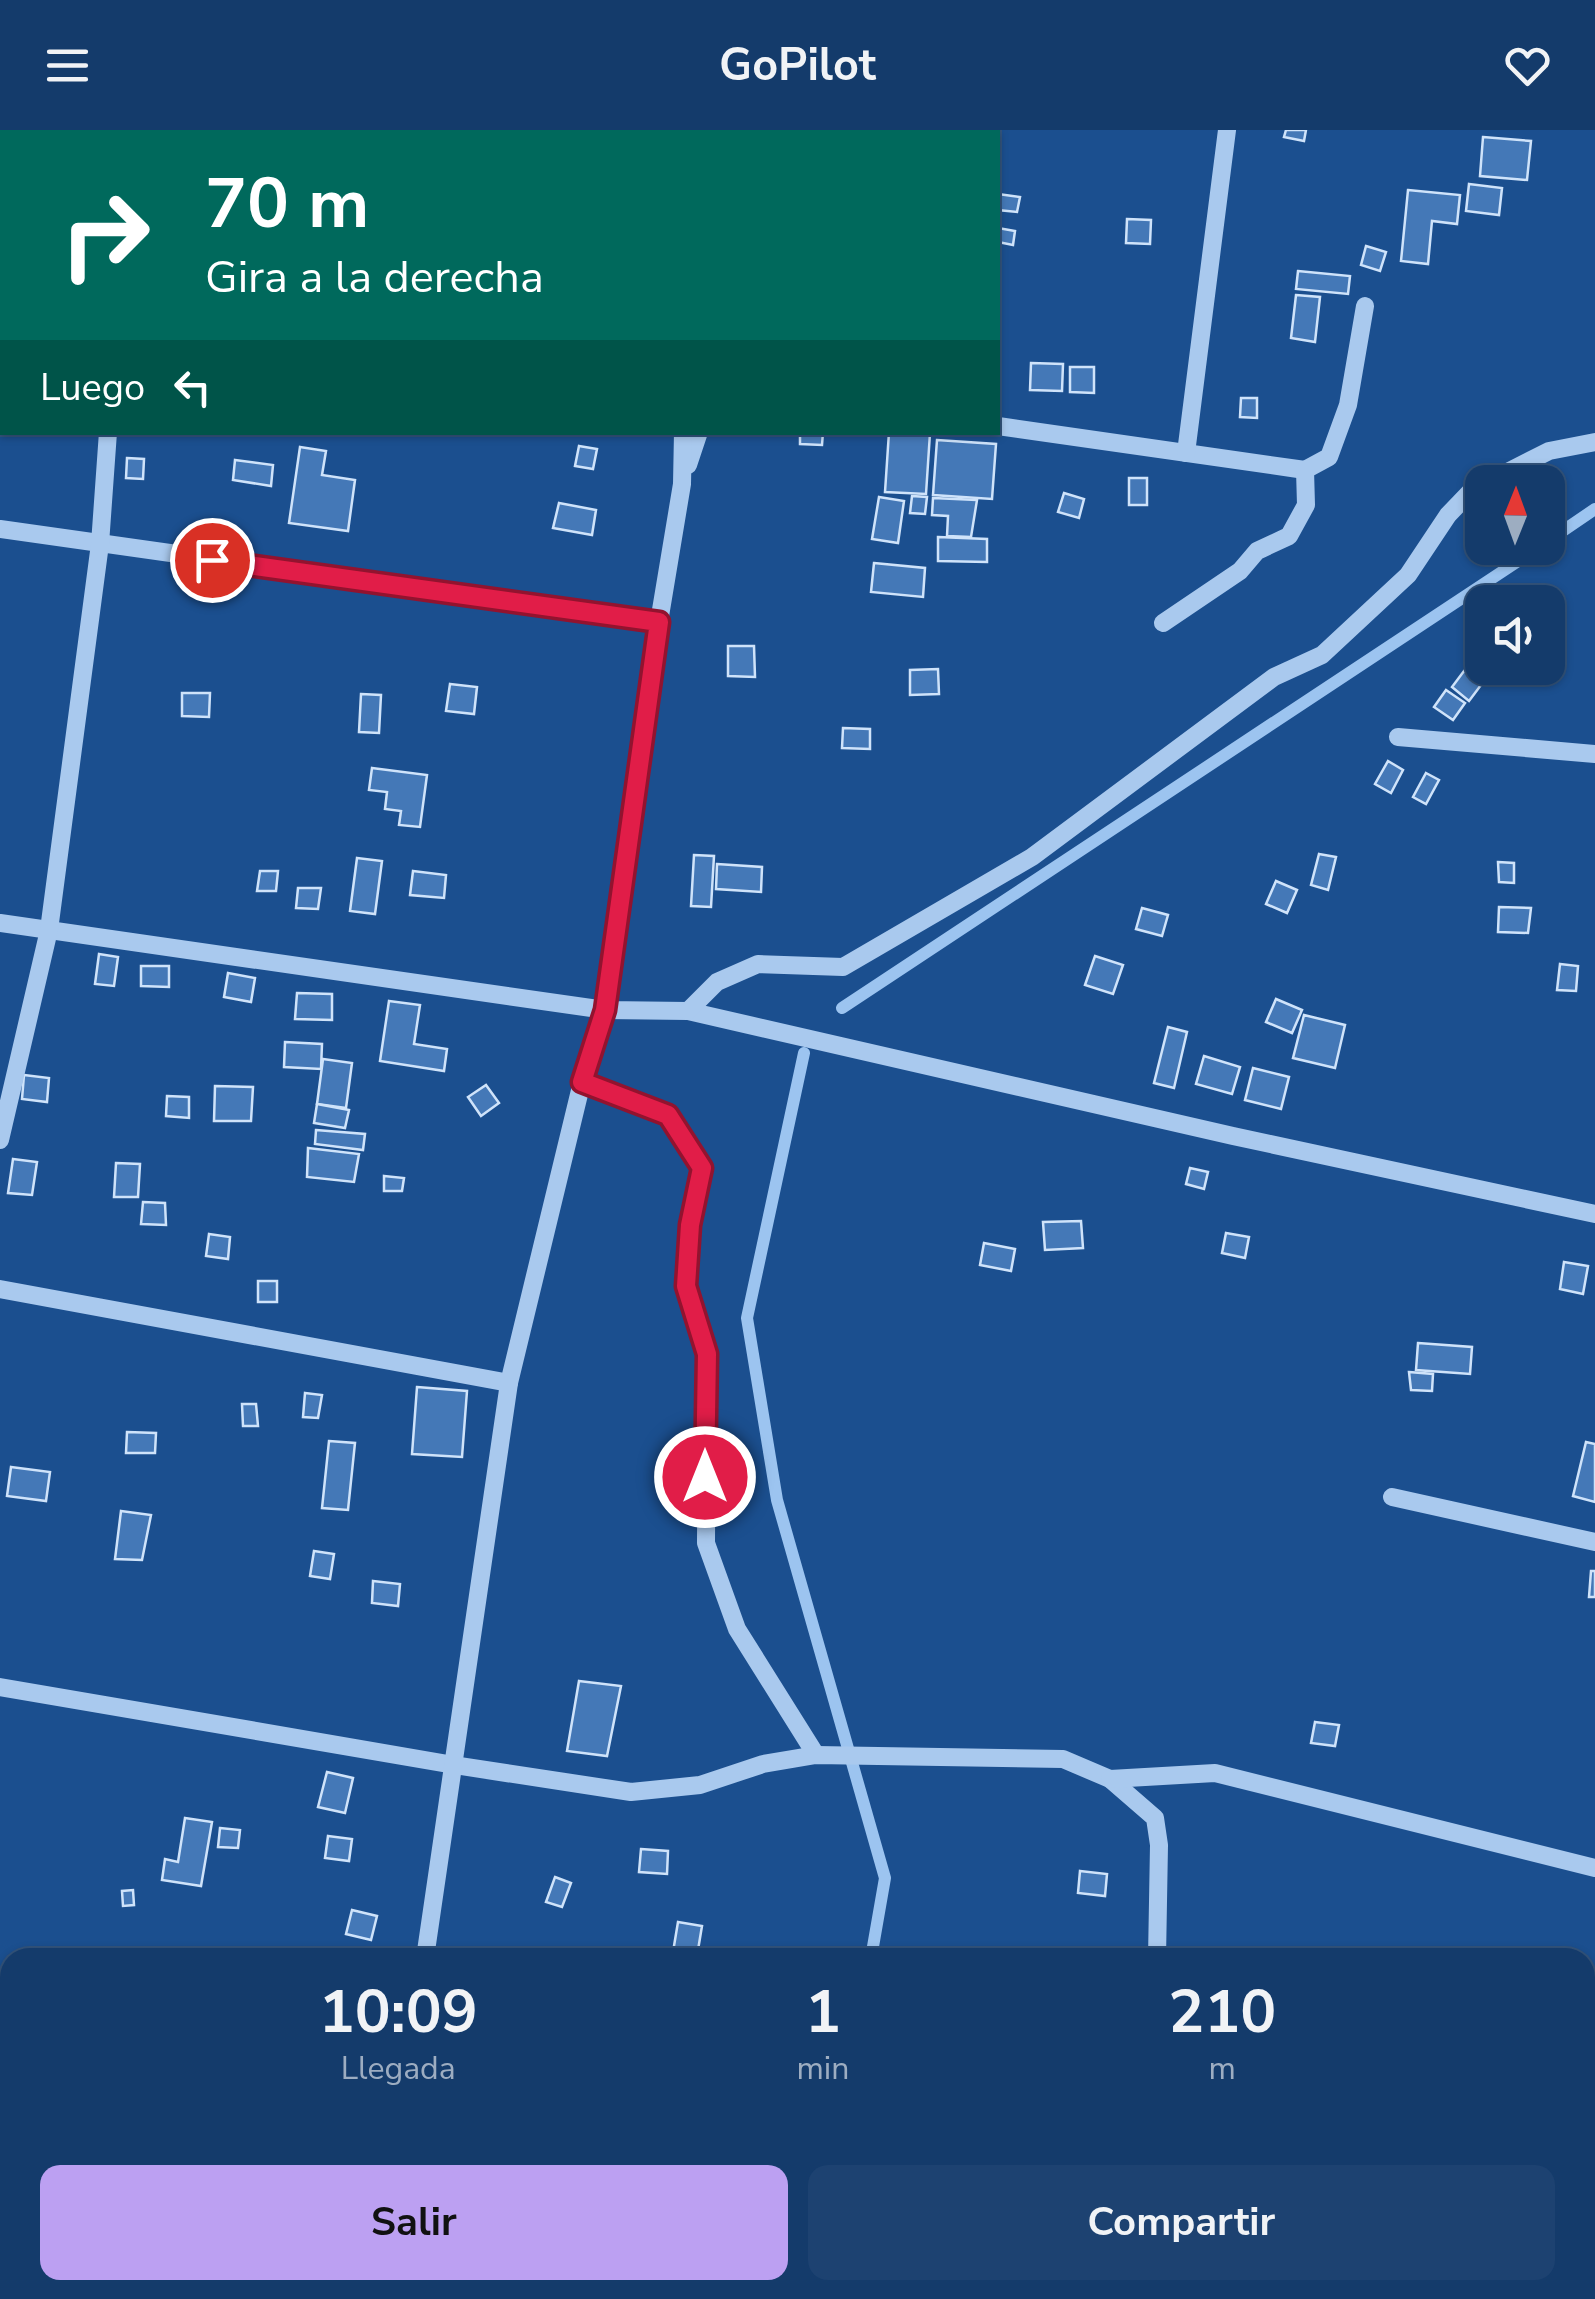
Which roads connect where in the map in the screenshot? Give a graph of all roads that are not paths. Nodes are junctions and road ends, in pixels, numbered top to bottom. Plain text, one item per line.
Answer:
1 (1227, 130) edge
2 (1366, 306) dead end
3 (1000, 426) edge
4 (108, 435) edge
5 (683, 435) edge
6 (698, 435) edge
7 (1595, 442) edge
8 (1186, 454) junction
9 (1522, 465) edge
10 (1305, 470) junction
11 (682, 484) junction
12 (1465, 497) edge
13 (0, 529) edge
14 (100, 544) junction
15 (659, 622) junction
16 (1163, 623) dead end
17 (1398, 737) dead end
18 (1595, 754) edge
19 (0, 922) edge
20 (49, 930) junction
21 (605, 1010) junction
22 (688, 1011) junction
23 (582, 1082) junction
24 (0, 1140) edge
25 (1595, 1214) edge
26 (0, 1289) edge
27 (509, 1383) junction
28 (1392, 1497) dead end
29 (1595, 1542) edge
30 (0, 1687) edge
31 (825, 1755) junction
32 (454, 1765) junction
33 (1110, 1779) junction
34 (1595, 1868) edge
35 (427, 1948) edge
36 (1157, 1948) edge

1 - 8 street
2 - 10 street
3 - 8 street
4 - 14 street
5 - 11 street
6 - 11 street
7 - 9 street
8 - 10 street
10 - 16 street
11 - 15 street
12 - 22 street
13 - 14 street
14 - 15 street
14 - 20 street
15 - 21 street
17 - 18 street
19 - 20 street
20 - 21 street
20 - 24 street
21 - 22 street
21 - 23 street
22 - 25 street
23 - 27 street
23 - 31 street
26 - 27 street
27 - 32 street
28 - 29 street
30 - 32 street
31 - 32 street
31 - 33 street
32 - 35 street
33 - 34 street
33 - 36 street

